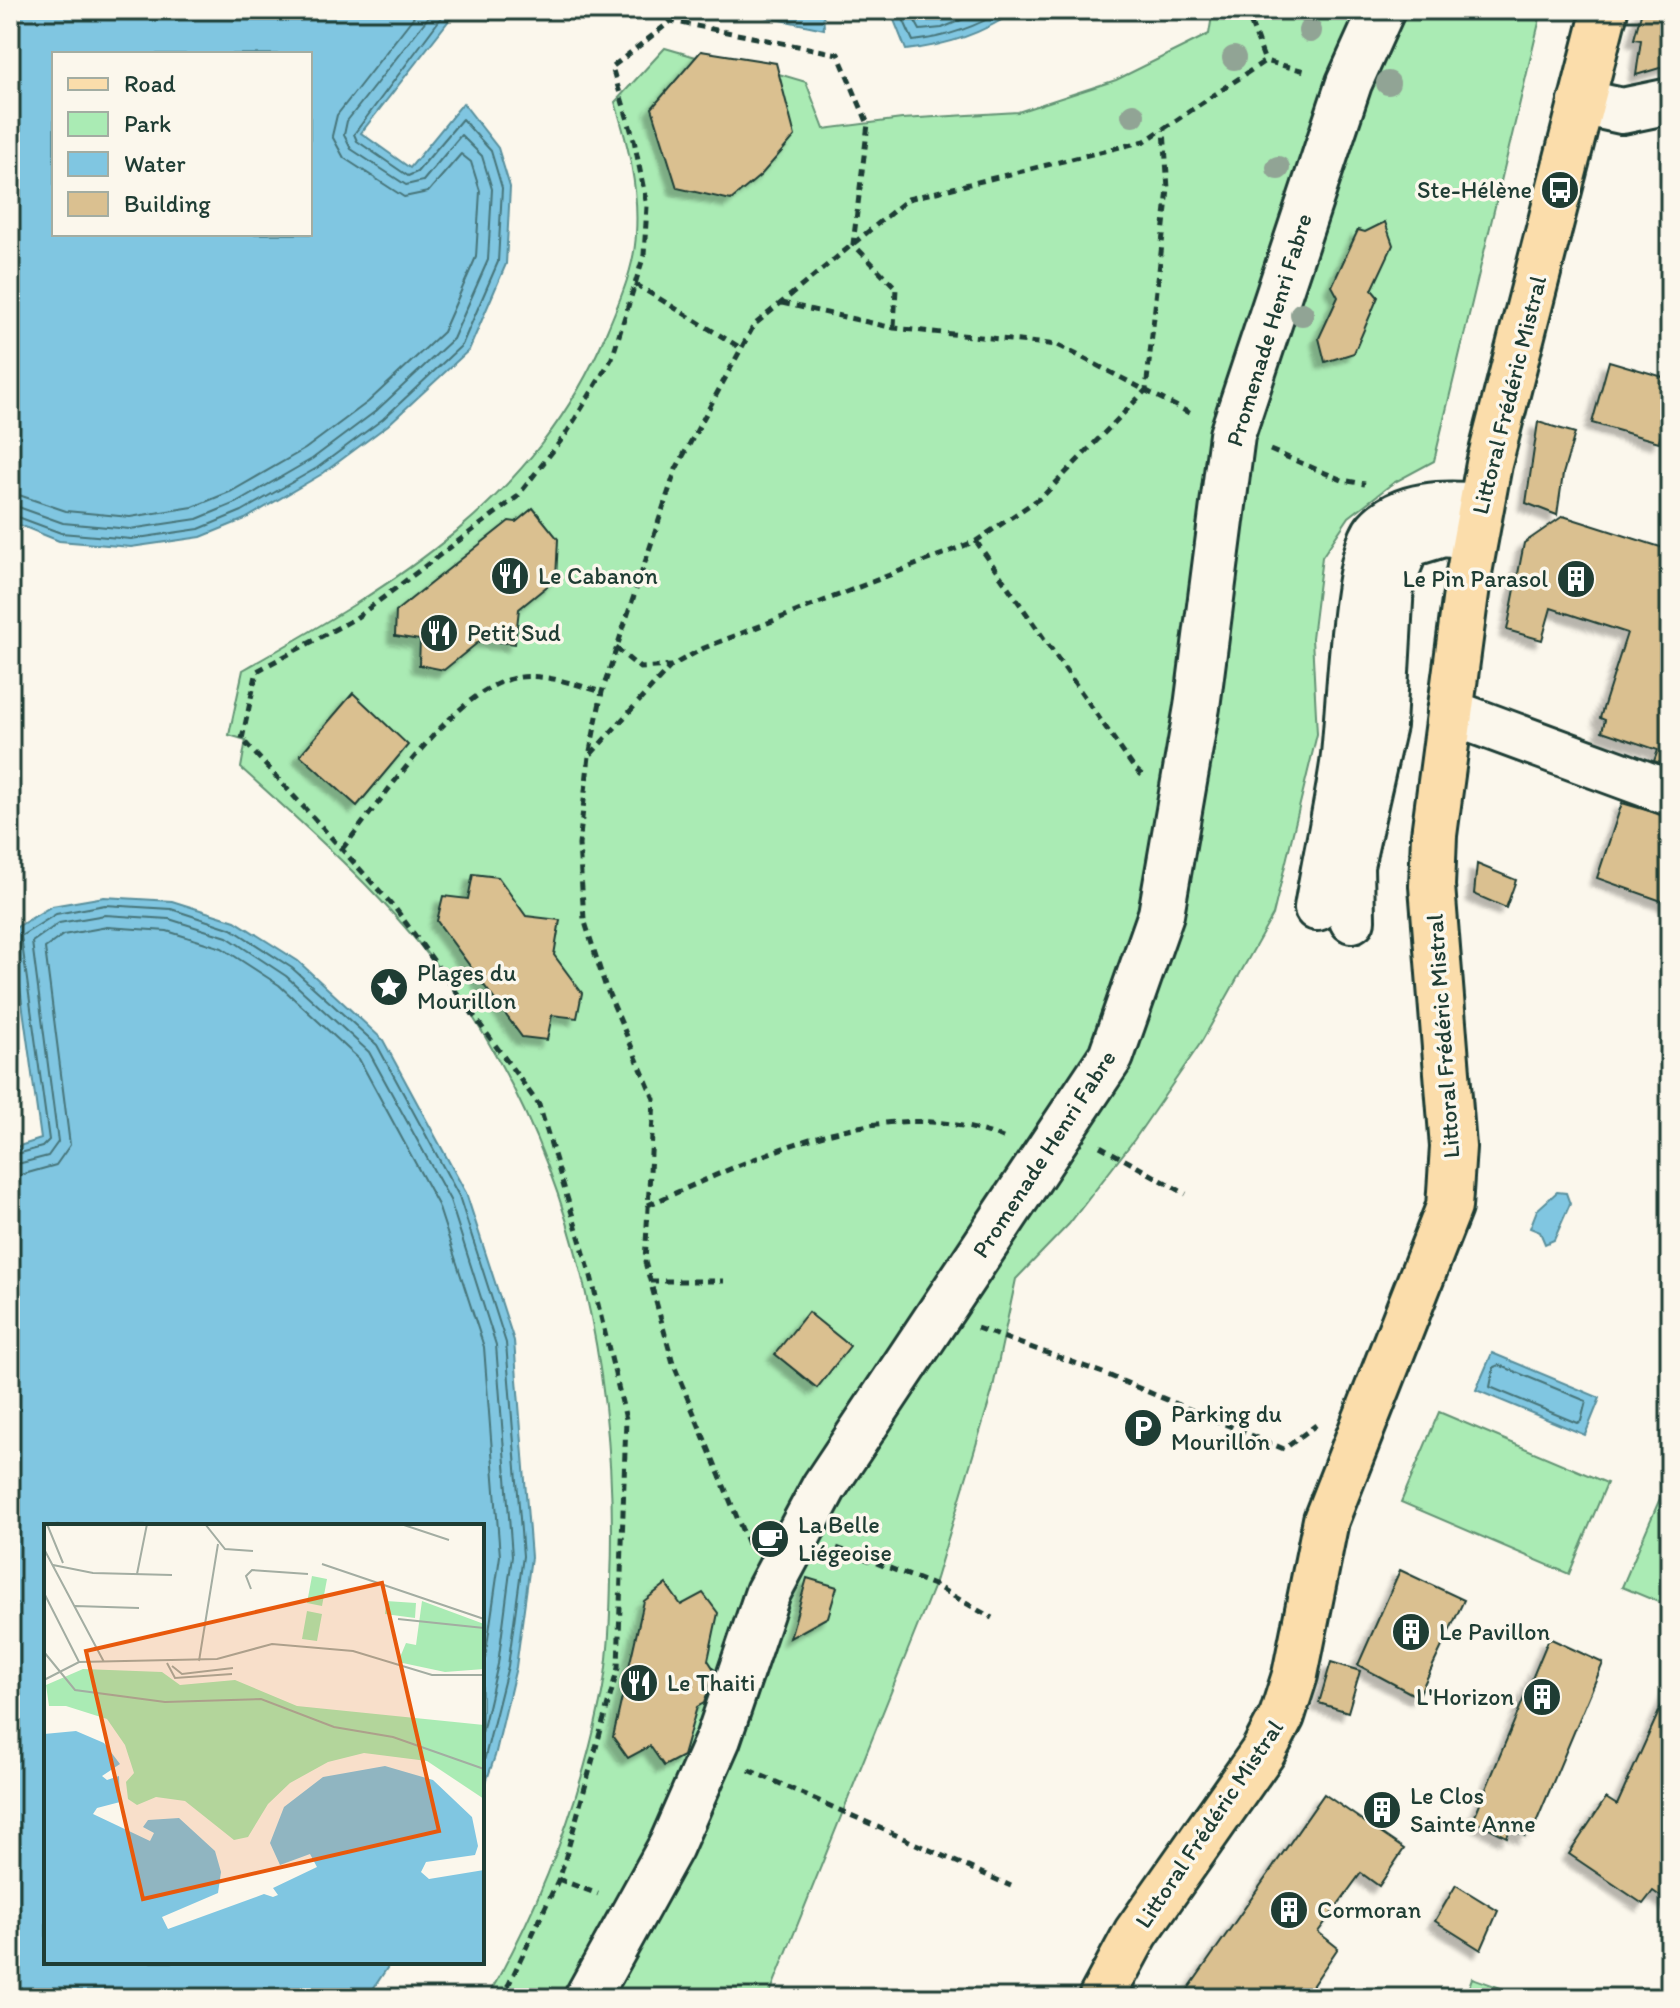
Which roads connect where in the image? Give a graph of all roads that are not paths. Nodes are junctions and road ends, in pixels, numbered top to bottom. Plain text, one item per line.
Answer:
1 (1382, 10) edge
2 (1605, 10) edge
3 (1670, 101) edge
4 (1581, 102) junction
5 (1478, 521) junction
6 (1450, 712) junction
7 (1670, 793) edge
8 (1334, 914) dead end
9 (587, 1998) edge
10 (1101, 1998) edge

1 - 9 street, Promenade Henri Fabre
2 - 4 main road, Littoral Frédéric Mistral
3 - 4 street
4 - 5 main road, Littoral Frédéric Mistral
5 - 6 main road, Littoral Frédéric Mistral
5 - 8 street
6 - 7 street
6 - 10 main road, Littoral Frédéric Mistral

